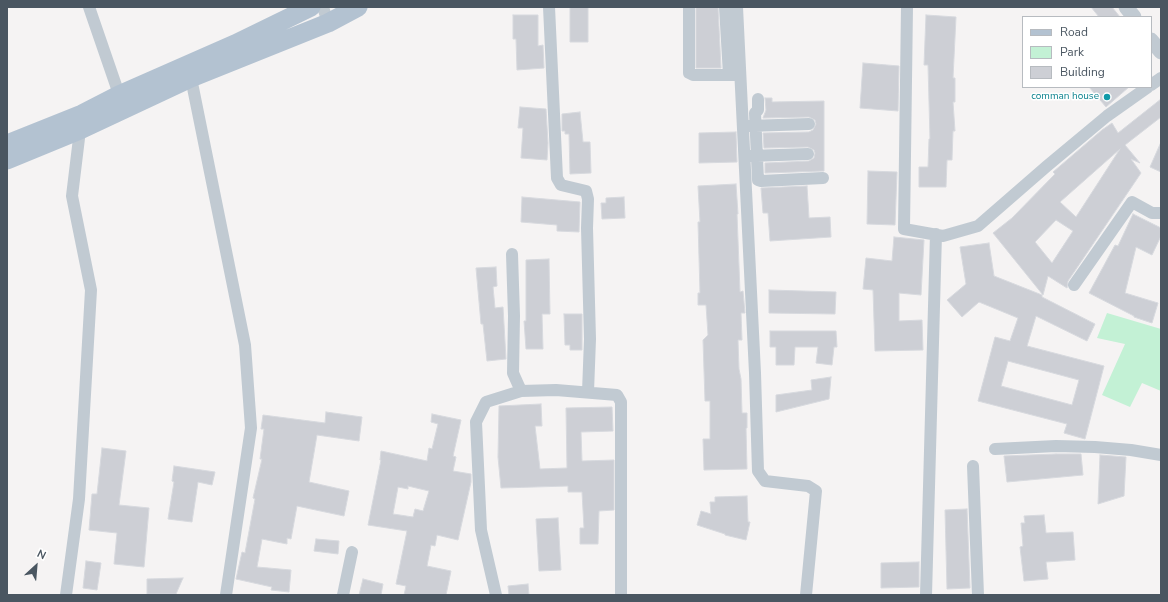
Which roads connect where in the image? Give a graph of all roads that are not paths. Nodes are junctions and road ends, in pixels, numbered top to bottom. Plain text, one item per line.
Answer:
1 (89, 7) edge
2 (311, 7) edge
3 (358, 7) edge
4 (548, 7) edge
5 (689, 7) edge
6 (725, 7) edge
7 (737, 7) edge
8 (907, 7) edge
9 (1126, 7) edge
10 (326, 15) edge
11 (1133, 16) edge
12 (732, 36) junction
13 (1152, 41) edge
14 (1161, 52) edge
15 (734, 75) junction
16 (191, 78) junction
17 (1161, 78) edge
18 (1152, 84) edge
19 (1147, 88) edge
20 (758, 99) dead end
21 (121, 102) junction
22 (85, 123) junction
23 (809, 124) dead end
24 (755, 126) junction
25 (743, 127) junction
26 (7, 144) edge
27 (808, 154) dead end
28 (751, 156) junction
29 (7, 160) edge
30 (823, 178) dead end
31 (1161, 213) edge
32 (936, 234) junction
33 (512, 254) dead end
34 (1074, 285) dead end
35 (521, 391) junction
36 (588, 392) junction
37 (995, 449) dead end
38 (1161, 455) edge
39 (973, 466) dead end
40 (352, 552) dead end
41 (66, 595) edge
42 (226, 595) edge
43 (343, 595) edge
44 (496, 595) edge
45 (621, 595) edge
46 (806, 595) edge
47 (926, 595) edge
48 (978, 595) edge

1 - 21 street
2 - 21 main road
3 - 10 main road
4 - 36 street
5 - 15 street
6 - 12 street
7 - 12 street
8 - 32 street
9 - 11 street
10 - 16 main road
12 - 15 street
13 - 14 street
15 - 25 street
16 - 21 main road
16 - 42 street
17 - 18 street
19 - 32 street
20 - 24 street
21 - 22 main road
22 - 26 main road
22 - 29 main road
22 - 41 street
23 - 24 street
24 - 25 street
24 - 28 street
25 - 28 street
27 - 28 street
28 - 30 street
28 - 46 street
31 - 34 street
32 - 47 street
33 - 35 street
35 - 36 street
35 - 44 street
36 - 45 street
37 - 38 street
39 - 48 street
40 - 43 street

